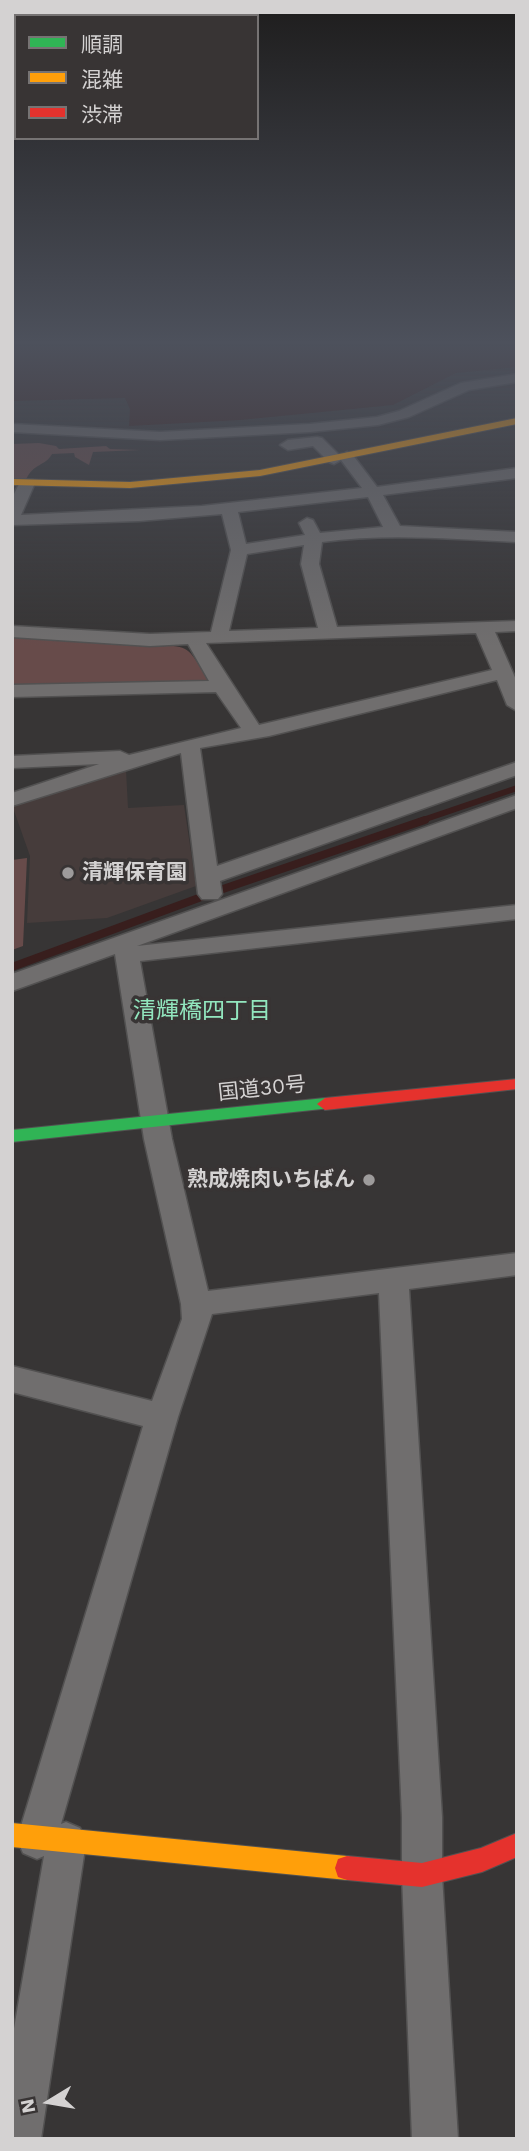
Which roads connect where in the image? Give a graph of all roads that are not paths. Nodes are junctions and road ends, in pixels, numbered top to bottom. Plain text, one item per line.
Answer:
1 (206, 446) edge
2 (271, 446) edge
3 (325, 446) edge
4 (396, 446) edge
5 (341, 458) junction
6 (517, 473) edge
7 (19, 483) edge
8 (373, 492) junction
9 (298, 502) junction
10 (229, 509) junction
11 (12, 519) edge
12 (394, 531) junction
13 (314, 537) junction
14 (517, 537) edge
15 (239, 550) junction
16 (517, 626) edge
17 (483, 627) junction
18 (12, 631) edge
19 (329, 633) junction
20 (219, 637) junction
21 (194, 638) junction
22 (502, 673) junction
23 (222, 686) junction
24 (12, 691) edge
25 (517, 705) edge
26 (253, 726) junction
27 (191, 750) junction
28 (12, 762) edge
29 (110, 763) junction
30 (517, 768) edge
31 (12, 800) edge
32 (517, 801) edge
33 (210, 893) junction
34 (517, 912) edge
35 (125, 949) junction
36 (12, 983) edge
37 (517, 1084) edge
38 (151, 1103) junction
39 (12, 1136) edge
40 (517, 1264) edge
41 (393, 1278) junction
42 (197, 1304) junction
43 (12, 1379) edge
44 (162, 1417) junction
45 (39, 1838) edge
46 (517, 1845) edge
47 (422, 1875) junction
48 (18, 2139) edge
49 (435, 2139) edge

1 - 2 street
3 - 5 street
4 - 5 main road
5 - 7 main road
5 - 8 street
6 - 8 street
7 - 11 street
8 - 9 street
8 - 12 street
9 - 10 street
9 - 13 street
10 - 11 street
10 - 15 street
12 - 13 street
12 - 14 street
13 - 15 street
13 - 19 street
15 - 20 street
16 - 17 street
17 - 19 street
17 - 22 street
18 - 21 street
19 - 20 street
20 - 21 street
21 - 23 street
22 - 25 street
22 - 26 street
23 - 24 street
23 - 26 street
26 - 27 street
26 - 29 street
27 - 29 street
27 - 29 street
27 - 33 street
28 - 29 street
29 - 31 street
30 - 33 street
32 - 33 street
33 - 35 street
34 - 35 street
35 - 36 street
35 - 38 street
37 - 38 main road, 国道30号
38 - 39 main road, 国道30号
38 - 42 street
40 - 41 street
41 - 42 street
41 - 47 street
42 - 44 street
43 - 44 street
44 - 45 street
45 - 47 main road
45 - 48 street
46 - 47 main road
47 - 49 street

